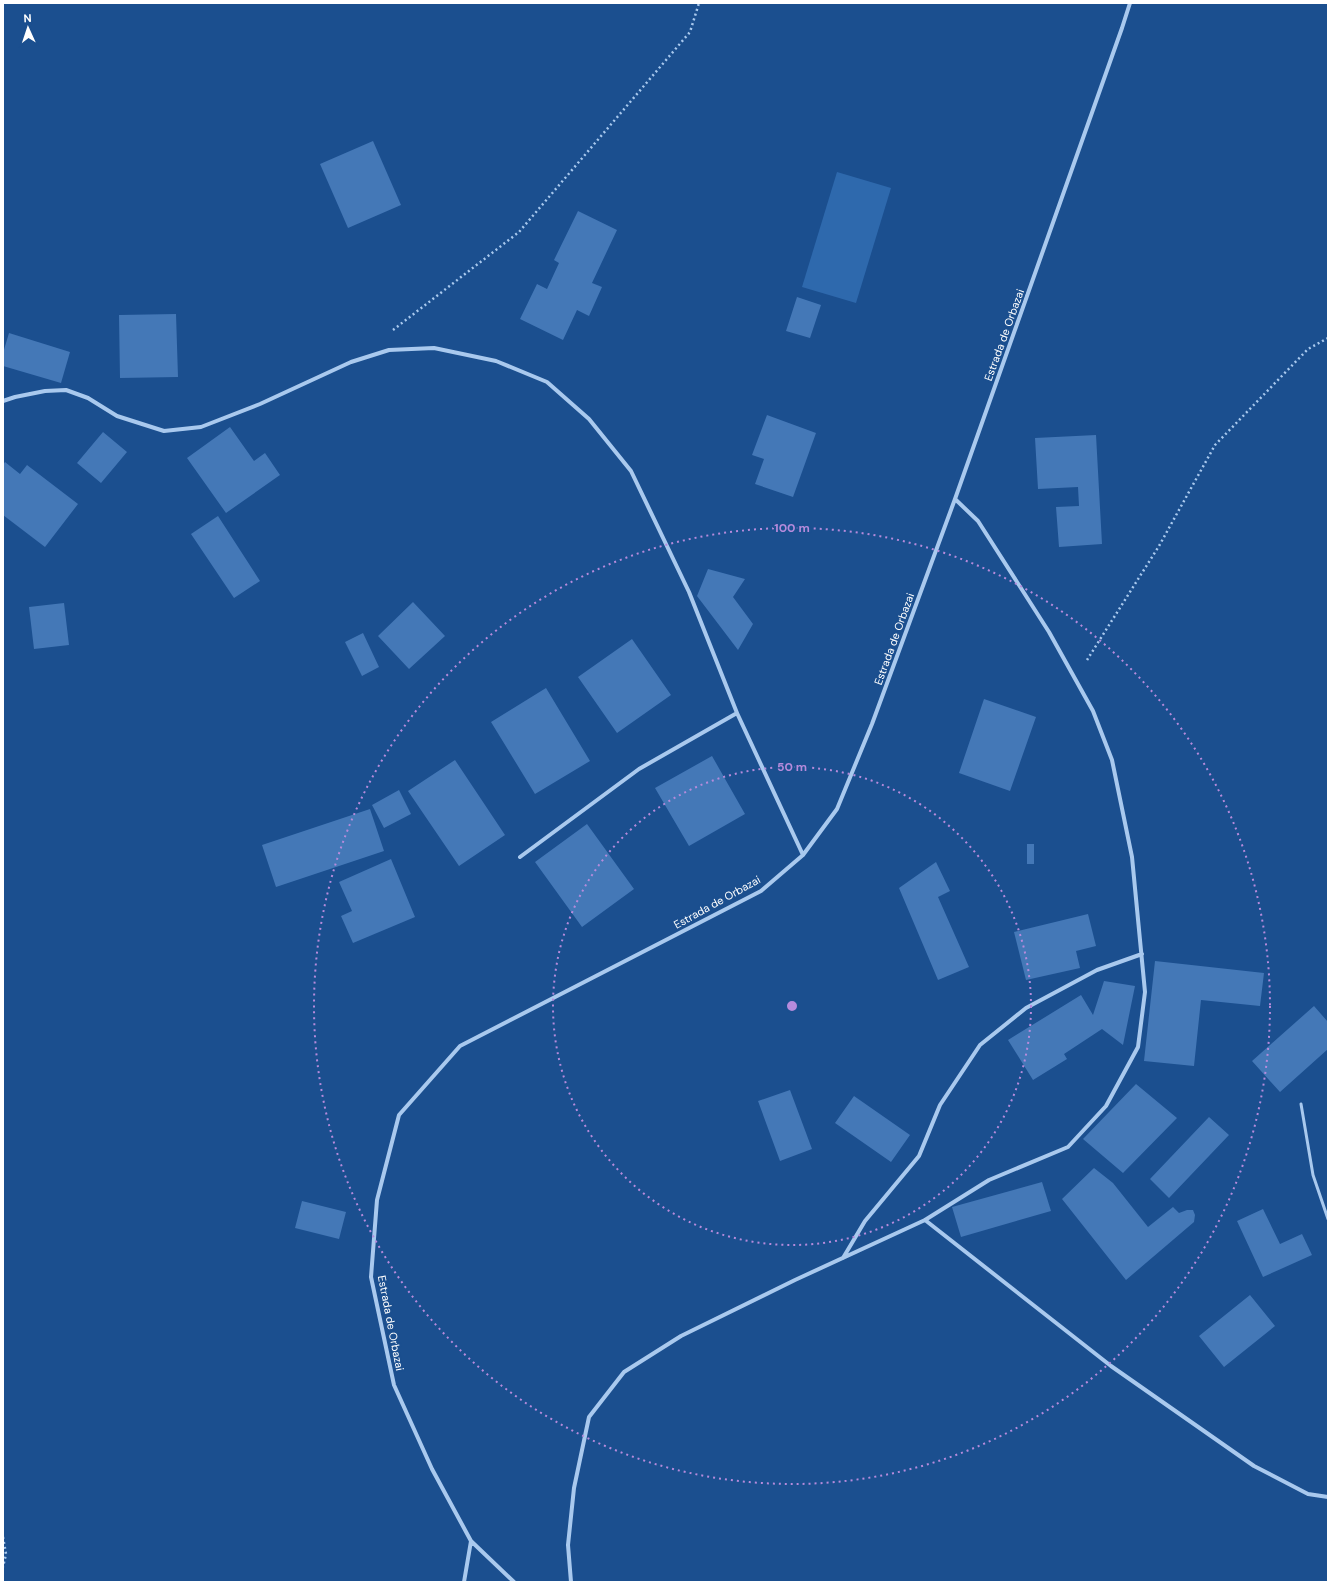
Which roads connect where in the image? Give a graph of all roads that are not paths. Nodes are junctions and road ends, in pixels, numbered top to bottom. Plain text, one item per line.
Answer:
1 (1130, 3) edge
2 (3, 401) edge
3 (955, 499) junction
4 (737, 713) junction
5 (804, 855) junction
6 (520, 857) dead end
7 (1142, 954) junction
8 (1301, 1104) dead end
9 (924, 1220) junction
10 (1328, 1220) edge
11 (843, 1258) junction
12 (1328, 1497) edge
13 (471, 1541) junction
14 (464, 1582) edge
15 (514, 1582) edge
16 (571, 1582) edge

1 - 3 street, Estrada de Orbazai
2 - 4 street
3 - 5 street, Estrada de Orbazai
3 - 7 street
4 - 5 street
4 - 6 street
5 - 13 street, Estrada de Orbazai
7 - 9 street
7 - 11 street
8 - 10 lane
9 - 11 street
9 - 12 street
11 - 16 street
13 - 14 street
13 - 15 street, Estrada de Orbazai

